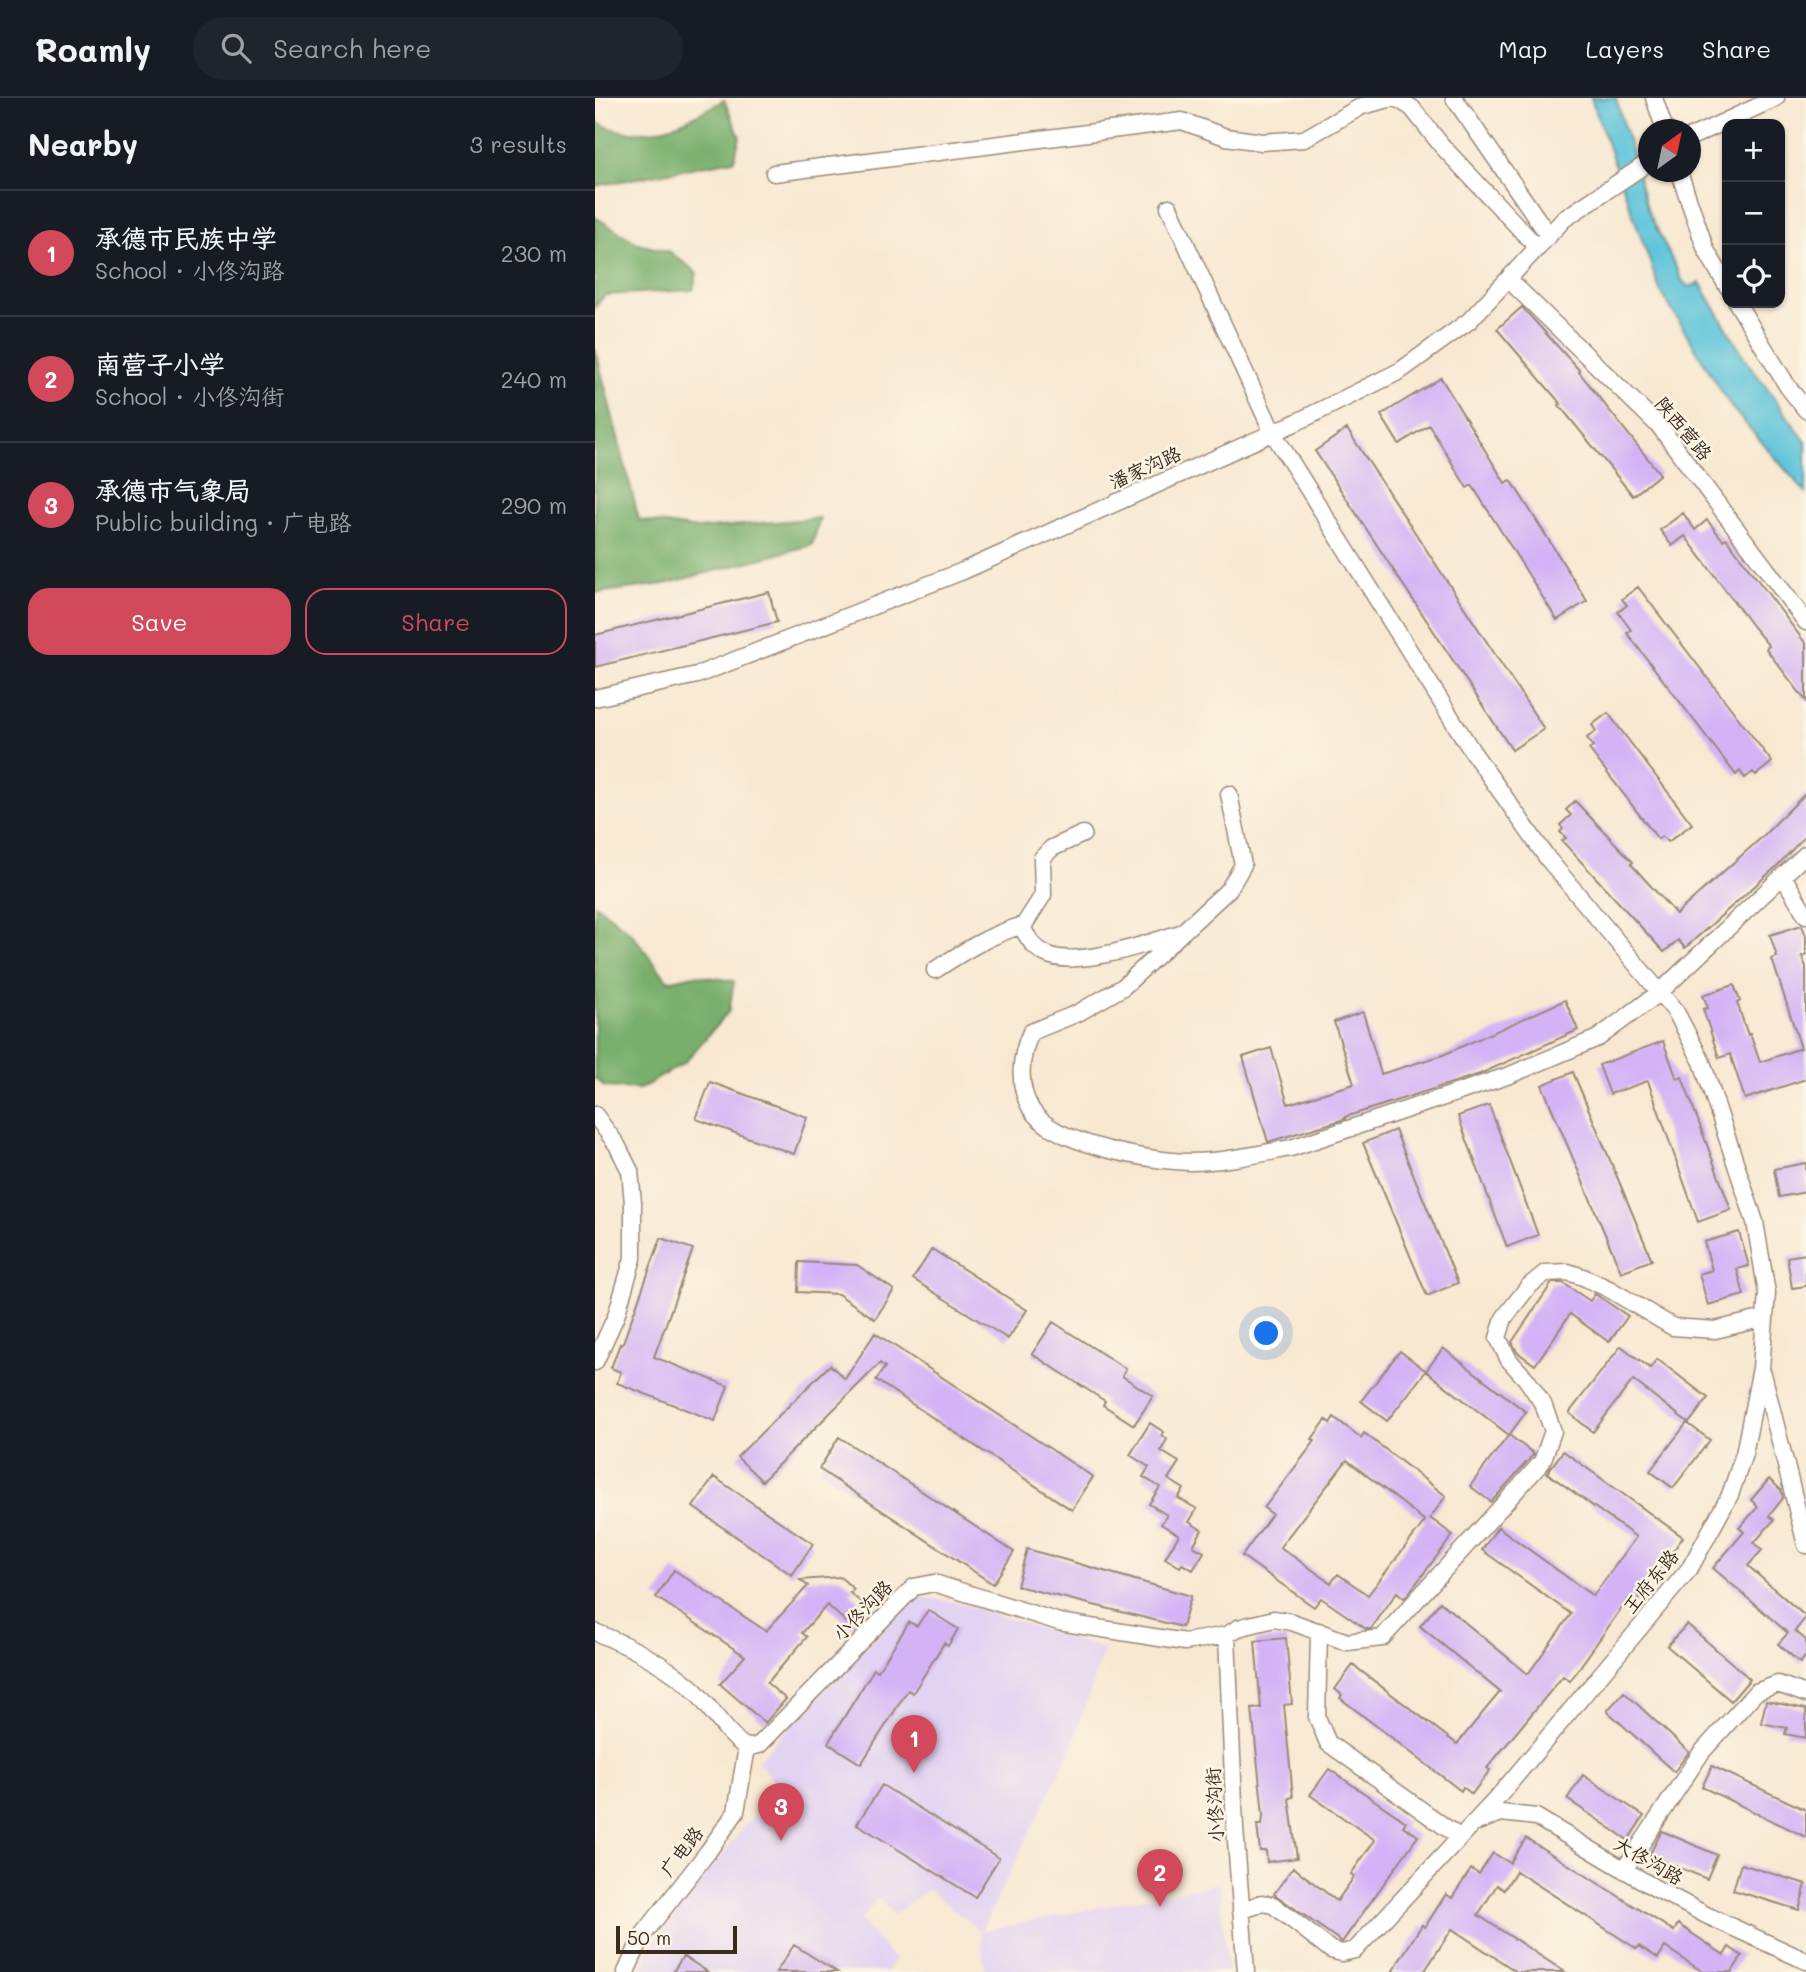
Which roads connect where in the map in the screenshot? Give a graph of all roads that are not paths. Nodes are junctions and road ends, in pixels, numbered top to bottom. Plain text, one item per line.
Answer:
1 (1394, 98) edge
2 (1454, 98) edge
3 (1654, 98) edge
4 (1776, 98) edge
5 (1661, 119) edge
6 (1701, 132) edge
7 (1638, 170) edge
8 (774, 173) dead end
9 (1682, 182) edge
10 (1169, 207) dead end
11 (1543, 242) junction
12 (1722, 277) edge
13 (1508, 279) junction
14 (1740, 308) edge
15 (1806, 410) edge
16 (1273, 433) junction
17 (1806, 622) edge
18 (595, 698) edge
19 (1229, 794) dead end
20 (1083, 834) dead end
21 (1806, 854) edge
22 (1783, 876) junction
23 (1806, 915) edge
24 (1024, 925) junction
25 (1184, 932) junction
26 (935, 970) dead end
27 (1659, 993) junction
28 (595, 1115) edge
29 (1765, 1318) junction
30 (595, 1362) edge
31 (1761, 1368) junction
32 (1806, 1545) edge
33 (1319, 1631) junction
34 (595, 1632) edge
35 (1227, 1635) junction
36 (1806, 1694) edge
37 (747, 1747) junction
38 (1471, 1825) junction
39 (1459, 1837) junction
40 (1624, 1870) junction
41 (1241, 1911) junction
42 (1806, 1961) edge
43 (626, 1972) edge
44 (1246, 1972) edge

1 - 8 street
1 - 11 street
2 - 11 street
3 - 5 street
4 - 6 street
7 - 11 street, 潘家沟路
9 - 12 street
10 - 16 street, 王府东路
11 - 13 street, 潘家沟路
13 - 16 street, 潘家沟路
13 - 17 street, 陕西营路
14 - 15 street
16 - 18 street, 潘家沟路
16 - 27 street, 王府东路
19 - 25 street
20 - 24 street
21 - 22 street
22 - 23 street
22 - 27 street
24 - 25 street
24 - 26 street
25 - 27 street
27 - 29 street, 王府东路
28 - 30 street
29 - 31 street, 王府东路
29 - 33 street, 小佟沟路
31 - 32 street
31 - 38 street, 王府东路
33 - 35 street, 小佟沟路
33 - 39 street
34 - 37 street
35 - 37 street, 小佟沟路
35 - 41 street, 小佟沟街
36 - 40 street
37 - 43 street, 广电路
38 - 39 street, 王府东路
38 - 40 street, 大佟沟路
39 - 41 street, 王府东路
40 - 42 street, 大佟沟路
41 - 44 street, 小佟沟街

